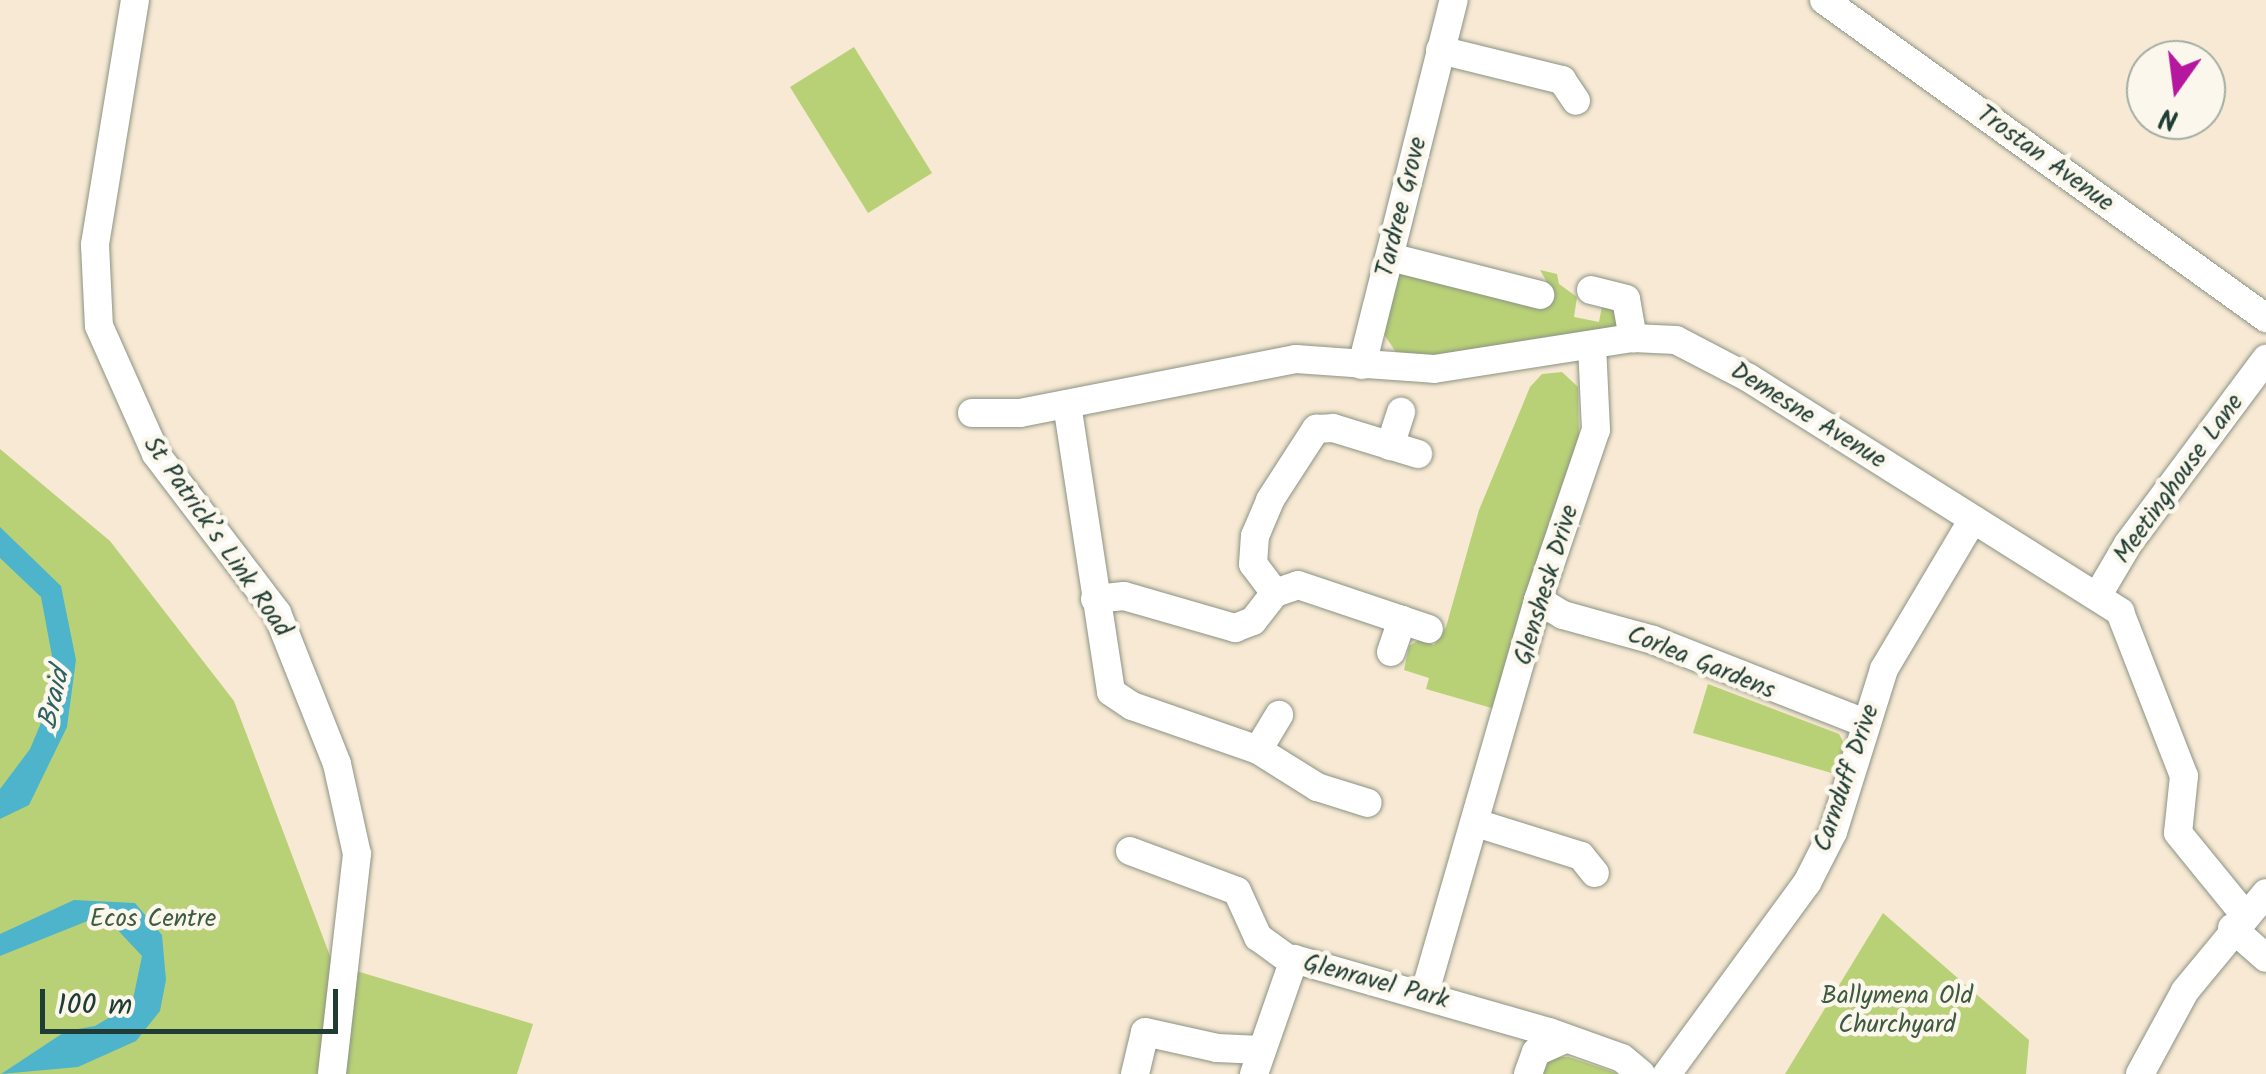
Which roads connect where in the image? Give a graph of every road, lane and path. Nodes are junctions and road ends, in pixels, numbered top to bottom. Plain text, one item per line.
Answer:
1 (135, 0) edge
2 (1454, 0) edge
3 (1824, 0) edge
4 (1440, 50) junction
5 (1576, 100) dead end
6 (1390, 257) junction
7 (1530, 286) dead end
8 (1592, 290) dead end
9 (2266, 318) edge
10 (1634, 338) junction
11 (1592, 346) junction
12 (2266, 359) edge
13 (1362, 365) junction
14 (1067, 404) junction
15 (1401, 412) dead end
16 (972, 413) dead end
17 (1390, 446) junction
18 (1418, 454) dead end
19 (1973, 520) junction
20 (2119, 559) junction
21 (2052, 567) junction
22 (1274, 593) junction
23 (2098, 595) junction
24 (1095, 599) junction
25 (1538, 600) junction
26 (1402, 620) junction
27 (1429, 629) dead end
28 (1391, 652) dead end
29 (1279, 715) dead end
30 (1866, 723) junction
31 (1258, 750) junction
32 (1368, 803) dead end
33 (1476, 823) junction
34 (1130, 851) dead end
35 (1595, 873) dead end
36 (2266, 893) edge
37 (2238, 921) junction
38 (2266, 958) edge
39 (1291, 960) junction
40 (1424, 992) junction
41 (1542, 1056) edge
42 (1258, 1062) edge
43 (332, 1074) edge
44 (1134, 1074) edge
45 (1641, 1074) edge
46 (1667, 1074) edge
47 (2140, 1074) edge

1 - 43 street, St Patrick’s Link Road
2 - 4 street, Tardree Grove
3 - 9 street, Trostan Avenue
4 - 5 street
4 - 6 street, Tardree Grove
6 - 7 street
6 - 13 street, Tardree Grove
8 - 10 street
10 - 11 street, Demesne Avenue
10 - 19 street, Demesne Avenue
11 - 13 street, Demesne Avenue
11 - 25 street, Glenshesk Drive
12 - 20 street, Meetinghouse Lane
13 - 14 street, Demesne Avenue
14 - 16 street, Demesne Avenue
14 - 24 street
15 - 17 street
17 - 18 street
17 - 22 street
19 - 21 street, Demesne Avenue
19 - 30 street, Carnduff Drive
20 - 21 street
20 - 23 street, Meetinghouse Lane
21 - 23 street, Demesne Avenue
22 - 24 street
22 - 26 street
23 - 37 street
24 - 31 street
25 - 30 street, Corlea Gardens
25 - 33 street, Glenshesk Drive
26 - 27 street
26 - 28 street
29 - 31 street
30 - 46 street, Carnduff Drive
31 - 32 street
33 - 35 street
33 - 40 street, Glenshesk Drive
34 - 39 street
36 - 37 street
37 - 38 street
37 - 47 street
39 - 40 street, Glenravel Park
39 - 42 street, Glenravel Park
40 - 41 street, Glenravel Park
41 - 45 street, Glenravel Park
42 - 44 street

